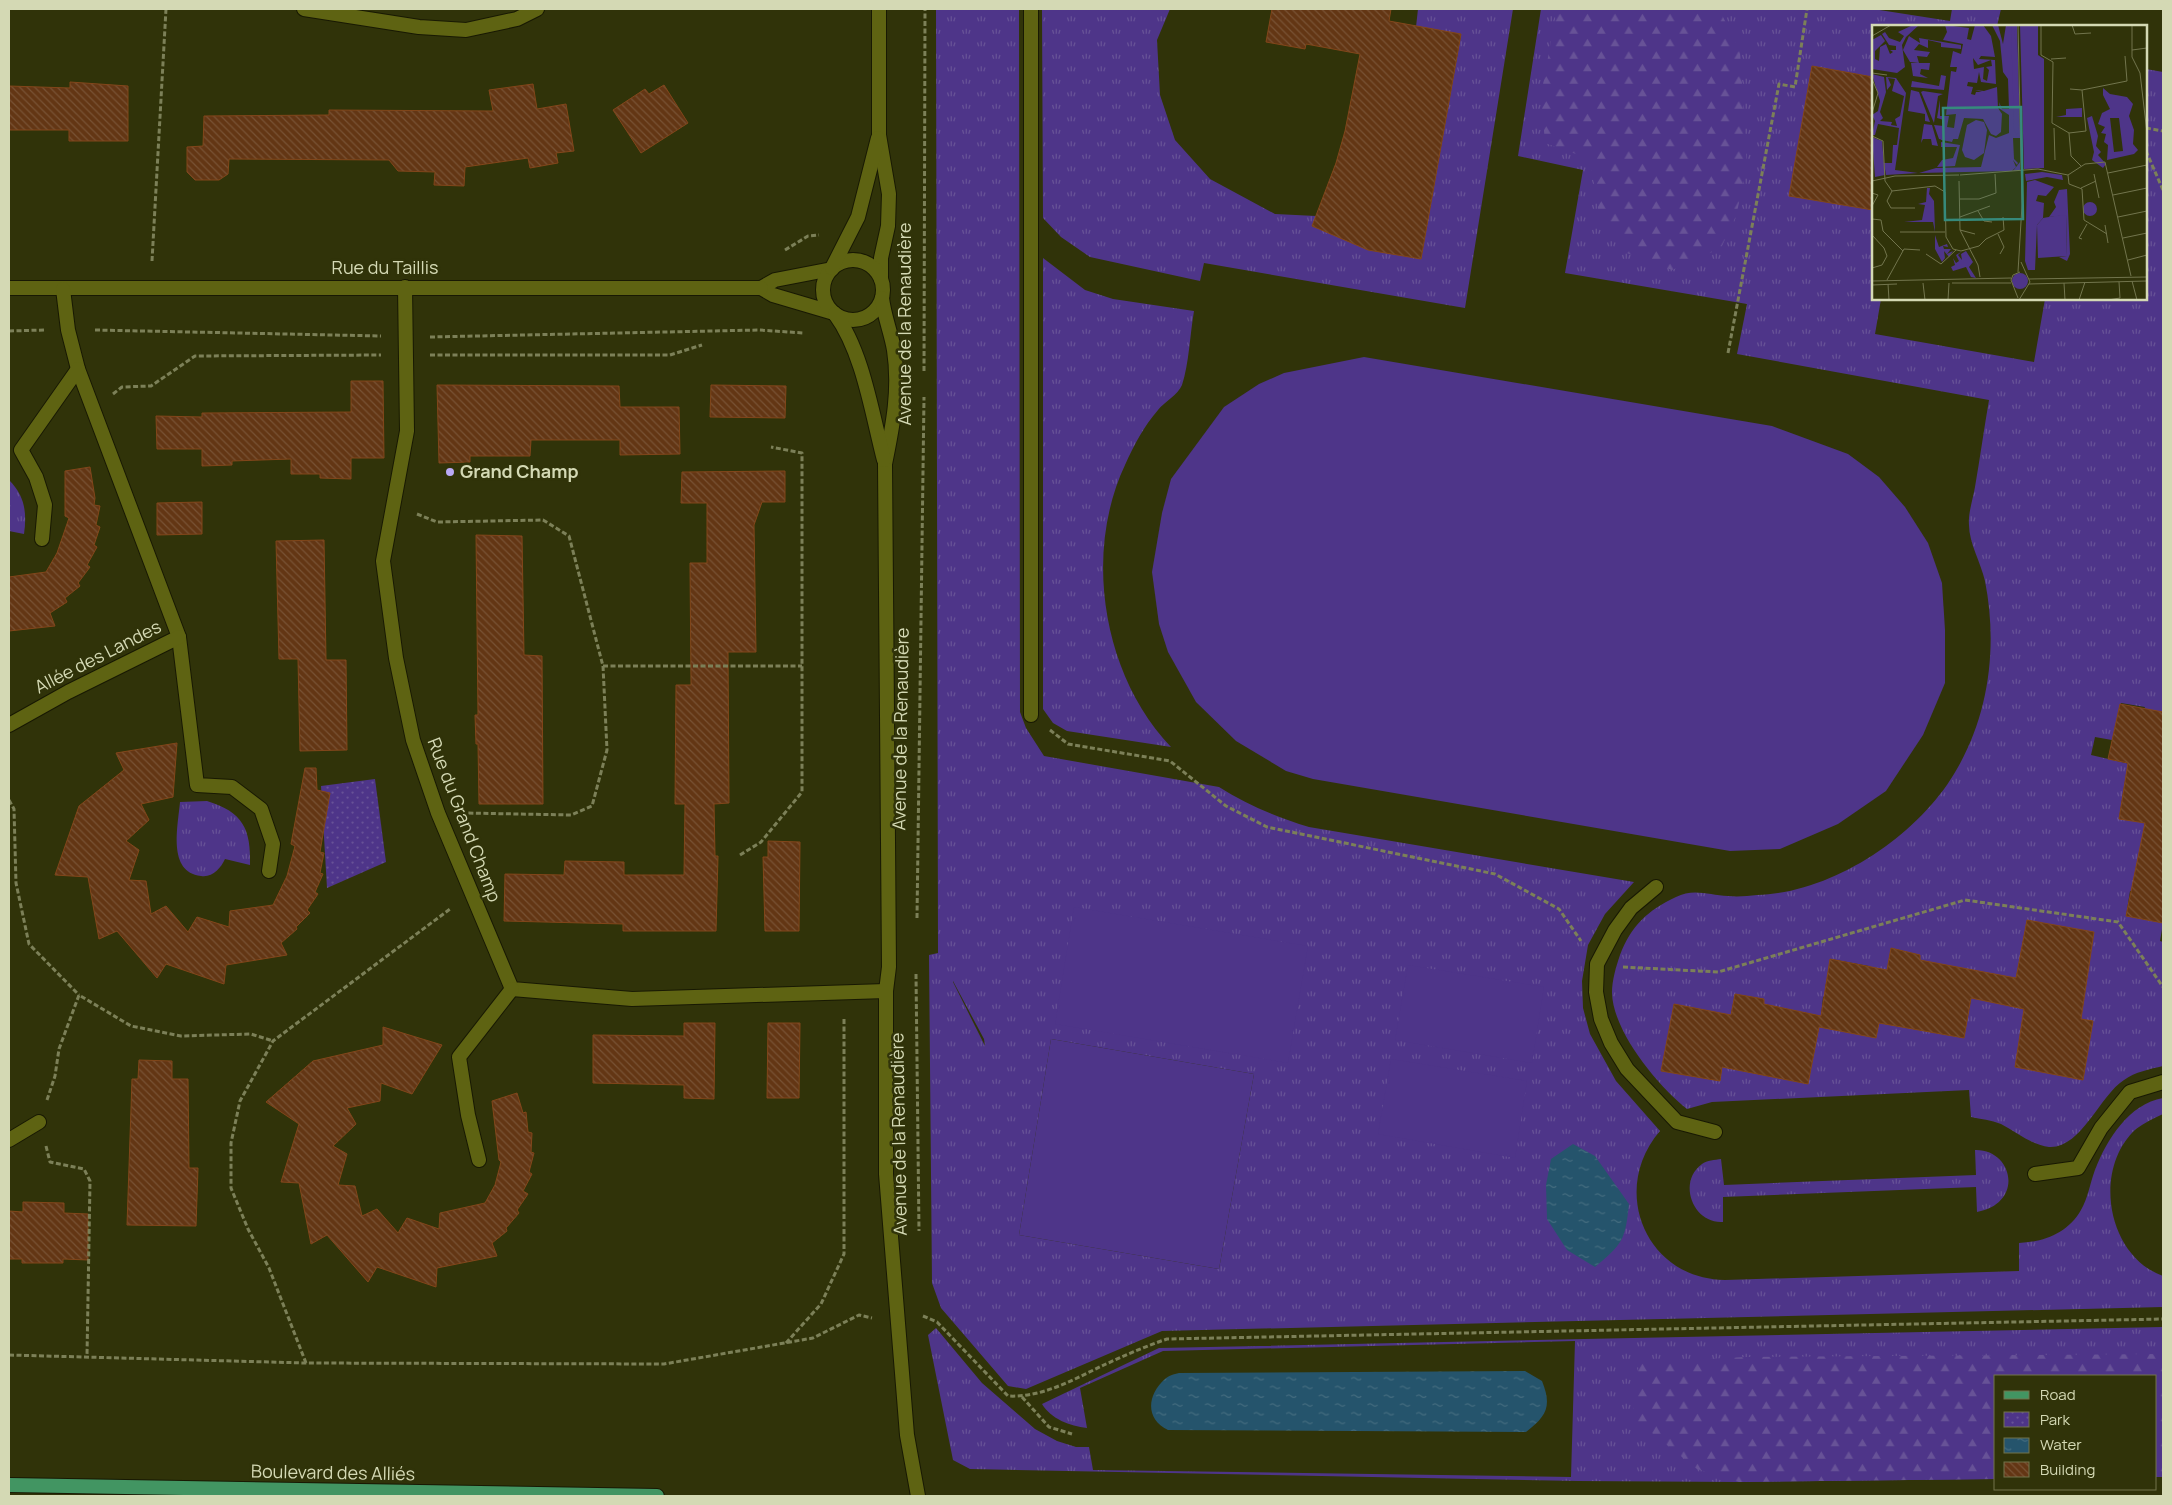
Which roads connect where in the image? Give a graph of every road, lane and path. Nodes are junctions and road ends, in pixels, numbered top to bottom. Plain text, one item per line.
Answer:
1 (166, 9) edge
2 (304, 9) edge
3 (537, 9) edge
4 (879, 9) edge
5 (925, 9) edge
6 (1031, 9) edge
7 (1808, 9) edge
8 (2147, 128) edge
9 (2163, 131) edge
10 (879, 135) junction
11 (2147, 153) edge
12 (2163, 190) edge
13 (848, 237) junction
14 (784, 251) dead end
15 (142, 261) dead end
16 (152, 262) junction
17 (162, 262) dead end
18 (832, 269) junction
19 (881, 279) junction
20 (405, 286) junction
21 (9, 288) edge
22 (761, 288) junction
23 (62, 289) junction
24 (882, 298) junction
25 (834, 313) junction
26 (68, 330) junction
27 (9, 331) edge
28 (848, 336) junction
29 (406, 337) junction
30 (1728, 353) dead end
31 (78, 369) junction
32 (924, 378) dead end
33 (924, 388) dead end
34 (771, 447) dead end
35 (885, 464) junction
36 (396, 500) junction
37 (42, 539) dead end
38 (179, 638) junction
39 (603, 666) junction
40 (802, 666) junction
41 (1032, 716) joint
42 (9, 725) edge
43 (9, 800) edge
44 (438, 813) junction
45 (740, 855) dead end
46 (269, 871) dead end
47 (1656, 887) dead end
48 (470, 894) junction
49 (917, 922) dead end
50 (1597, 964) junction
51 (916, 972) dead end
52 (2163, 988) edge
53 (512, 990) junction
54 (886, 991) junction
55 (844, 992) junction
56 (79, 995) junction
57 (274, 1041) junction
58 (2163, 1082) edge
59 (39, 1122) junction
60 (1715, 1132) dead end
61 (9, 1140) edge
62 (480, 1160) dead end
63 (2035, 1174) dead end
64 (919, 1233) dead end
65 (923, 1307) dead end
66 (923, 1316) junction
67 (896, 1318) junction
68 (2163, 1318) edge
69 (924, 1326) dead end
70 (785, 1344) junction
71 (9, 1354) edge
72 (87, 1356) junction
73 (306, 1362) junction
74 (1022, 1397) junction
75 (1072, 1434) dead end
76 (9, 1484) edge
77 (657, 1496) edge
78 (918, 1496) edge

1 - 16 path
2 - 3 street
4 - 10 street, Avenue de la Renaudière
5 - 32 path, Avenue de la Renaudière
6 - 41 street
7 - 30 path
8 - 9 path
10 - 13 street, Avenue de la Renaudière
10 - 19 street, Avenue de la Renaudière
11 - 12 path
13 - 14 path
13 - 18 street, Avenue de la Renaudière
15 - 16 path
16 - 17 path
18 - 19 street, Avenue de la Renaudière
18 - 22 street, Rue du Taillis
18 - 25 street, Avenue de la Renaudière
19 - 24 street, Avenue de la Renaudière
20 - 22 street, Rue du Taillis
20 - 23 street, Rue du Taillis
20 - 29 street, Rue du Grand Champ
21 - 23 street, Rue du Taillis
22 - 25 street, Rue du Taillis
23 - 26 street
24 - 25 street, Avenue de la Renaudière
24 - 35 street, Avenue de la Renaudière
25 - 28 street, Avenue de la Renaudière
26 - 27 path
26 - 29 path
26 - 31 street
28 - 29 path
28 - 35 street, Avenue de la Renaudière
29 - 36 street, Rue du Grand Champ
31 - 37 street
31 - 38 street
33 - 49 path, Avenue de la Renaudière
34 - 40 path
35 - 54 street, Avenue de la Renaudière
36 - 39 path
36 - 44 street, Rue du Grand Champ
38 - 42 street, Allée des Landes
38 - 46 street
39 - 40 path
39 - 44 path
40 - 45 path
41 - 50 path
43 - 56 path
44 - 48 street, Rue du Grand Champ
47 - 50 street
48 - 53 street, Rue du Grand Champ
48 - 57 path
50 - 52 path
50 - 60 street
51 - 64 path, Avenue de la Renaudière
53 - 55 street
53 - 62 street
54 - 55 street
54 - 67 street, Avenue de la Renaudière
55 - 70 path
56 - 57 path
56 - 59 path
57 - 73 path
58 - 63 street
59 - 61 street
59 - 72 path
65 - 66 path
66 - 67 path
66 - 69 path
66 - 74 path
67 - 70 path
67 - 78 street, Avenue de la Renaudière
68 - 74 path
70 - 73 path
71 - 72 path
72 - 73 path
74 - 75 path
76 - 77 main road, Boulevard des Alliés

